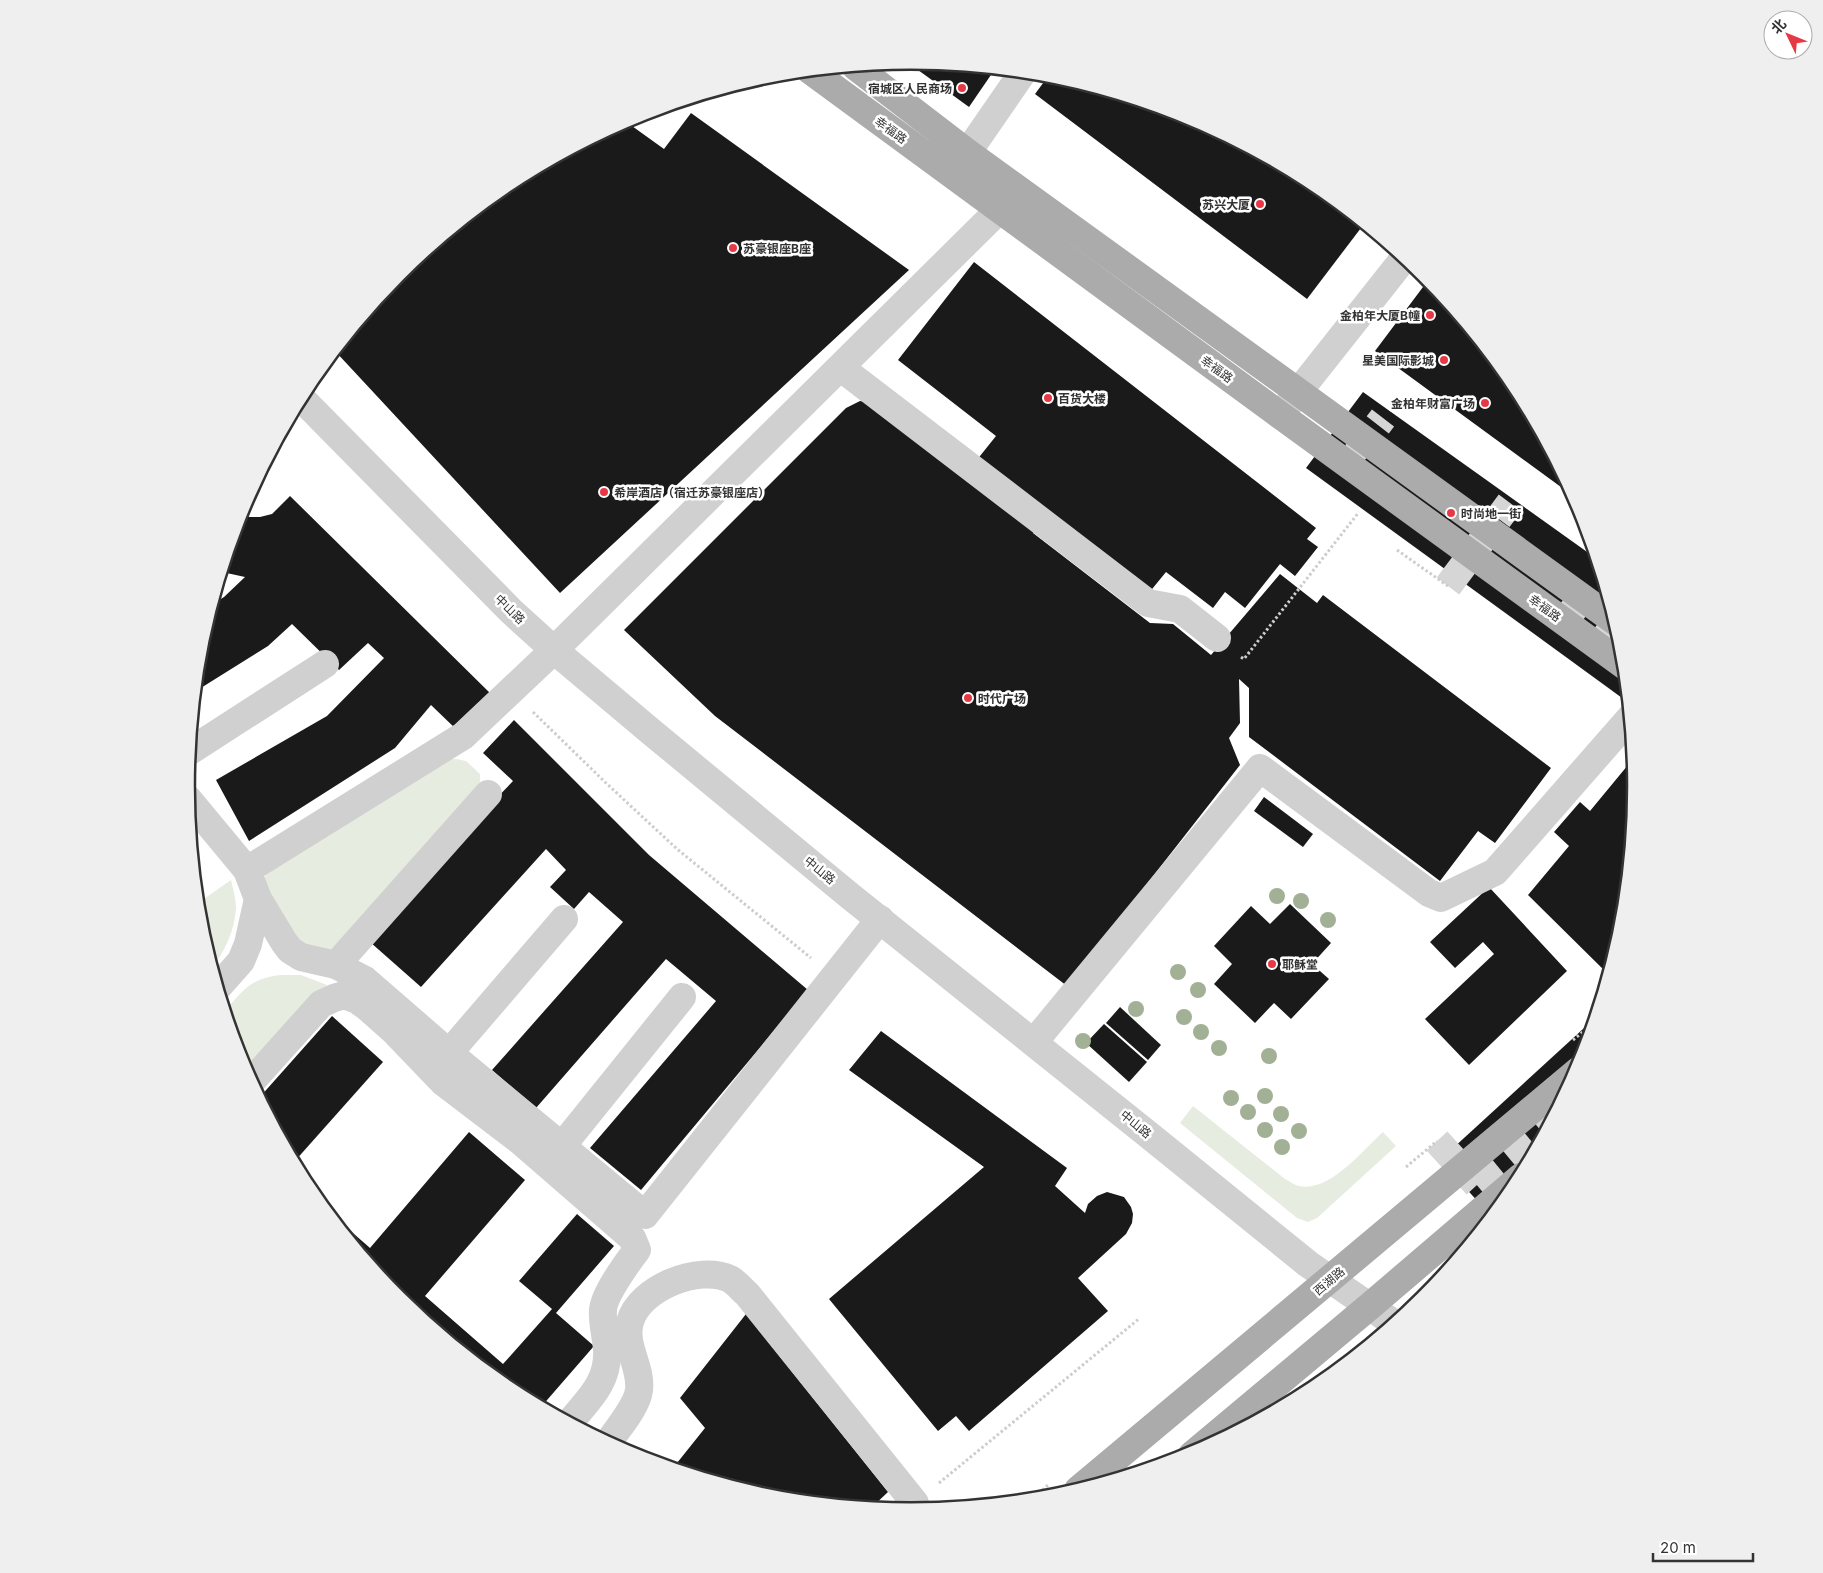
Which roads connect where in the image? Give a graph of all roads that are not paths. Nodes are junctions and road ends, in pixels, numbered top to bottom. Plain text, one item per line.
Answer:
1 (863, 72) edge
2 (818, 76) edge
3 (1019, 78) edge
4 (968, 152) junction
5 (952, 175) junction
6 (1000, 209) junction
7 (1401, 264) edge
8 (840, 368) junction
9 (1299, 392) junction
10 (306, 403) edge
11 (1280, 415) junction
12 (1607, 616) edge
13 (1217, 638) road end
14 (554, 650) junction
15 (1616, 660) edge
16 (325, 664) dead end
17 (1625, 724) edge
18 (197, 747) edge
19 (488, 794) dead end
20 (196, 809) edge
21 (247, 870) junction
22 (258, 899) junction
23 (564, 919) dead end
24 (880, 919) junction
25 (336, 965) junction
26 (222, 982) edge
27 (682, 997) dead end
28 (1034, 1042) junction
29 (449, 1053) junction
30 (257, 1076) edge
31 (1563, 1084) edge
32 (562, 1146) junction
33 (1500, 1195) tunnel mouth
34 (1330, 1280) junction
35 (1370, 1306) junction
36 (1389, 1320) edge
37 (574, 1418) edge
38 (1217, 1434) edge
39 (612, 1437) edge
40 (1089, 1481) edge
41 (907, 1503) edge

1 - 4 main road
2 - 5 main road, 幸福路
3 - 4 street
4 - 5 street
4 - 9 main road
5 - 6 main road, 幸福路
6 - 8 street
6 - 11 main road, 幸福路
7 - 9 street
8 - 13 street
8 - 14 street
9 - 11 street
9 - 12 main road
10 - 14 street, 中山路
11 - 15 main road, 幸福路
14 - 21 street
14 - 24 street, 中山路
16 - 18 street
17 - 28 street
19 - 25 street
20 - 21 street
21 - 22 street
22 - 25 street
22 - 26 street
23 - 29 street
24 - 28 street, 中山路
24 - 32 street
25 - 29 street
27 - 32 street
28 - 34 street, 中山路
29 - 32 street
30 - 37 street
31 - 34 main road, 西湖路
33 - 35 main road
34 - 35 street, 中山路
34 - 40 main road, 西湖路
35 - 36 street, 中山路
35 - 38 main road
39 - 41 street

